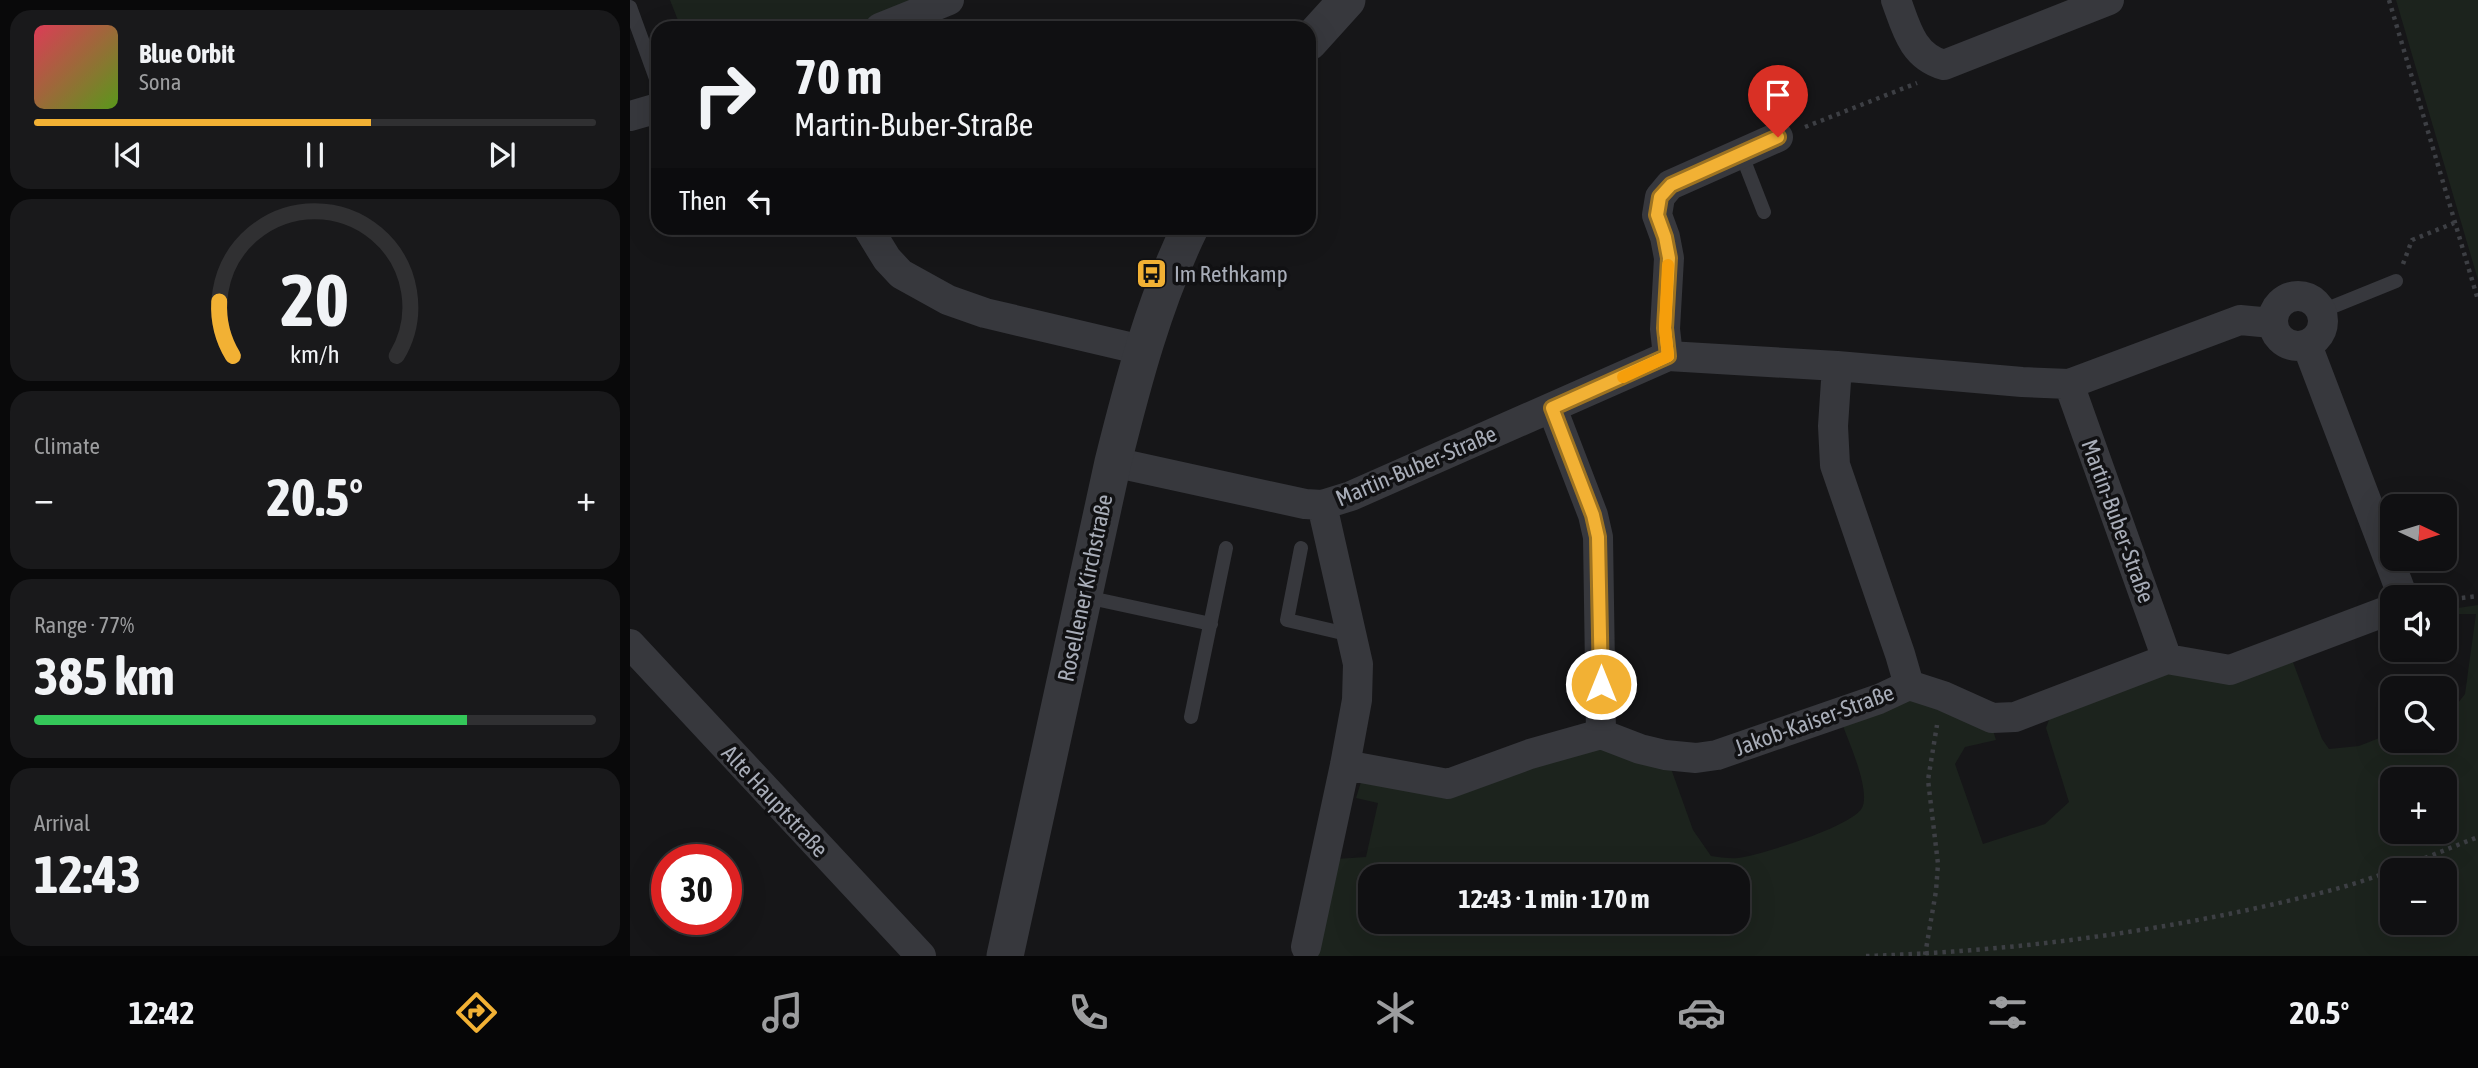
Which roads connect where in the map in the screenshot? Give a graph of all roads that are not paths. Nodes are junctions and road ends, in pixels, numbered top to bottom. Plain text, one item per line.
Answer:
1 (949, 0) edge
2 (1347, 0) edge
3 (1896, 0) edge
4 (2109, 0) edge
5 (630, 7) edge
6 (897, 21) edge
7 (1316, 34) edge
8 (651, 65) edge
9 (651, 110) edge
10 (630, 116) edge
11 (1778, 137) road end
12 (1741, 153) junction
13 (1764, 212) dead end
14 (872, 235) edge
15 (1187, 235) edge
16 (2396, 281) road end
17 (2322, 311) junction
18 (2272, 323) junction
19 (2307, 345) junction
20 (1142, 349) junction
21 (1668, 356) junction
22 (1837, 366) junction
23 (2070, 384) junction
24 (1552, 408) junction
25 (1113, 462) junction
26 (1322, 505) junction
27 (1226, 548) dead end
28 (1301, 548) dead end
29 (2398, 585) edge
30 (1084, 597) junction
31 (2380, 614) edge
32 (1211, 624) junction
33 (1352, 635) junction
34 (630, 644) edge
35 (2167, 659) junction
36 (1909, 685) junction
37 (1191, 717) dead end
38 (1601, 734) junction
39 (1345, 765) junction
40 (1306, 947) dead end
41 (921, 956) edge
42 (1005, 956) edge

1 - 6 street
2 - 7 street
3 - 4 street
5 - 8 lane
9 - 10 street
11 - 12 street
12 - 13 lane
12 - 21 street
14 - 20 street
15 - 20 street, Rosellener Kirchstraße
16 - 17 lane
17 - 18 street
17 - 19 street
18 - 19 street
18 - 23 street, Martin-Buber-Straße
19 - 29 street
20 - 25 street, Rosellener Kirchstraße
21 - 22 street, Martin-Buber-Straße
21 - 24 street, Martin-Buber-Straße
22 - 23 street, Martin-Buber-Straße
22 - 36 street
23 - 35 street, Martin-Buber-Straße
24 - 26 street, Martin-Buber-Straße
24 - 38 street
25 - 26 street, Martin-Buber-Straße
25 - 30 street, Rosellener Kirchstraße
26 - 33 street
27 - 32 lane
28 - 33 lane
30 - 32 lane
30 - 42 street, Rosellener Kirchstraße
31 - 35 street
32 - 37 lane
33 - 39 street
34 - 41 street, Alte Hauptstraße
35 - 36 street, Jakob-Kaiser-Straße
36 - 38 street, Jakob-Kaiser-Straße
38 - 39 street
39 - 40 street

